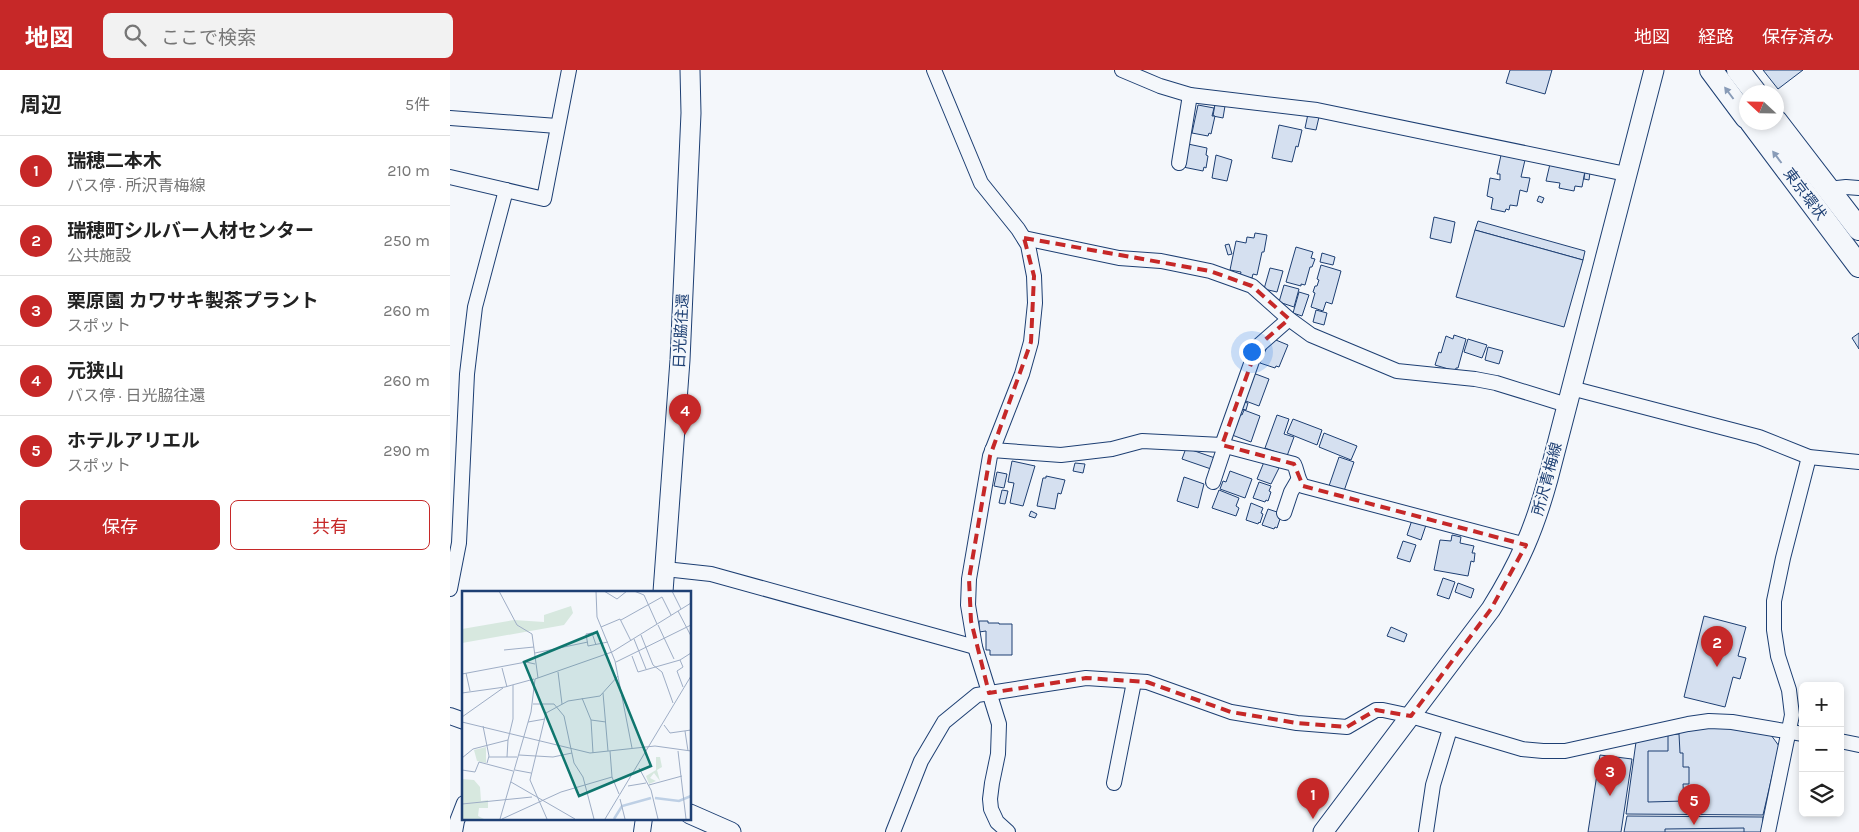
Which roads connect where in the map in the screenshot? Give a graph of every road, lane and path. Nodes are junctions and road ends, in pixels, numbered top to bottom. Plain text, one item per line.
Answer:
1 (569, 70) edge
2 (690, 70) edge
3 (934, 70) edge
4 (1122, 70) edge
5 (1654, 70) edge
6 (1711, 70) edge
7 (1738, 70) edge
8 (1750, 85) edge
9 (1190, 95) junction
10 (1739, 108) edge
11 (450, 118) edge
12 (558, 126) junction
13 (1757, 130) edge
14 (1784, 130) edge
15 (1179, 163) dead end
16 (1626, 174) junction
17 (450, 176) edge
18 (1859, 188) edge
19 (1828, 189) junction
20 (506, 190) junction
21 (1859, 228) edge
22 (1024, 238) junction
23 (1859, 266) edge
24 (1289, 319) junction
25 (1569, 396) junction
26 (1224, 445) junction
27 (992, 450) junction
28 (1810, 457) junction
29 (1859, 462) edge
30 (1298, 480) junction
31 (1213, 482) dead end
32 (1284, 513) dead end
33 (1526, 546) junction
34 (665, 569) junction
35 (450, 589) edge
36 (663, 591) edge
37 (975, 646) junction
38 (1134, 682) junction
39 (989, 693) junction
40 (450, 716) edge
41 (1411, 716) junction
42 (462, 720) edge
43 (1450, 729) junction
44 (1788, 731) junction
45 (1799, 733) edge
46 (1844, 742) edge
47 (1859, 745) edge
48 (1114, 783) dead end
49 (462, 808) edge
50 (691, 814) edge
51 (455, 832) edge
52 (731, 832) edge
53 (893, 832) edge
54 (1008, 832) edge
55 (1323, 832) edge
56 (1426, 832) edge
57 (1768, 832) edge

1 - 12 street
2 - 34 main road, 日光脇往還
3 - 22 street
4 - 9 street
5 - 16 main road, 所沢青梅線
10 -> 6 highway
7 - 8 highway
9 - 15 street
9 - 16 street
11 - 12 street
12 - 20 street
23 -> 13 highway, 東京環状
14 - 19 highway, 東京環状
16 - 25 main road, 所沢青梅線
17 - 20 street
18 - 19 street
19 - 21 highway, 東京環状
20 - 35 street
22 - 24 street
22 - 27 street
24 - 25 street
24 - 26 street
25 - 28 street
25 - 33 main road, 所沢青梅線
26 - 27 street
26 - 30 street
26 - 31 street
27 - 37 street
28 - 29 street
28 - 44 street
30 - 32 street
30 - 33 street
33 - 41 main road, 所沢青梅線
34 - 36 main road, 日光脇往還
34 - 37 street
37 - 39 street
38 - 39 street
38 - 41 street
38 - 48 street
39 - 53 street
39 - 54 street
40 - 42 street
41 - 43 street
41 - 55 main road, 所沢青梅線
43 - 44 street
43 - 56 street
44 - 45 street
44 - 57 street
46 - 47 street
49 - 51 street
50 - 52 main road

